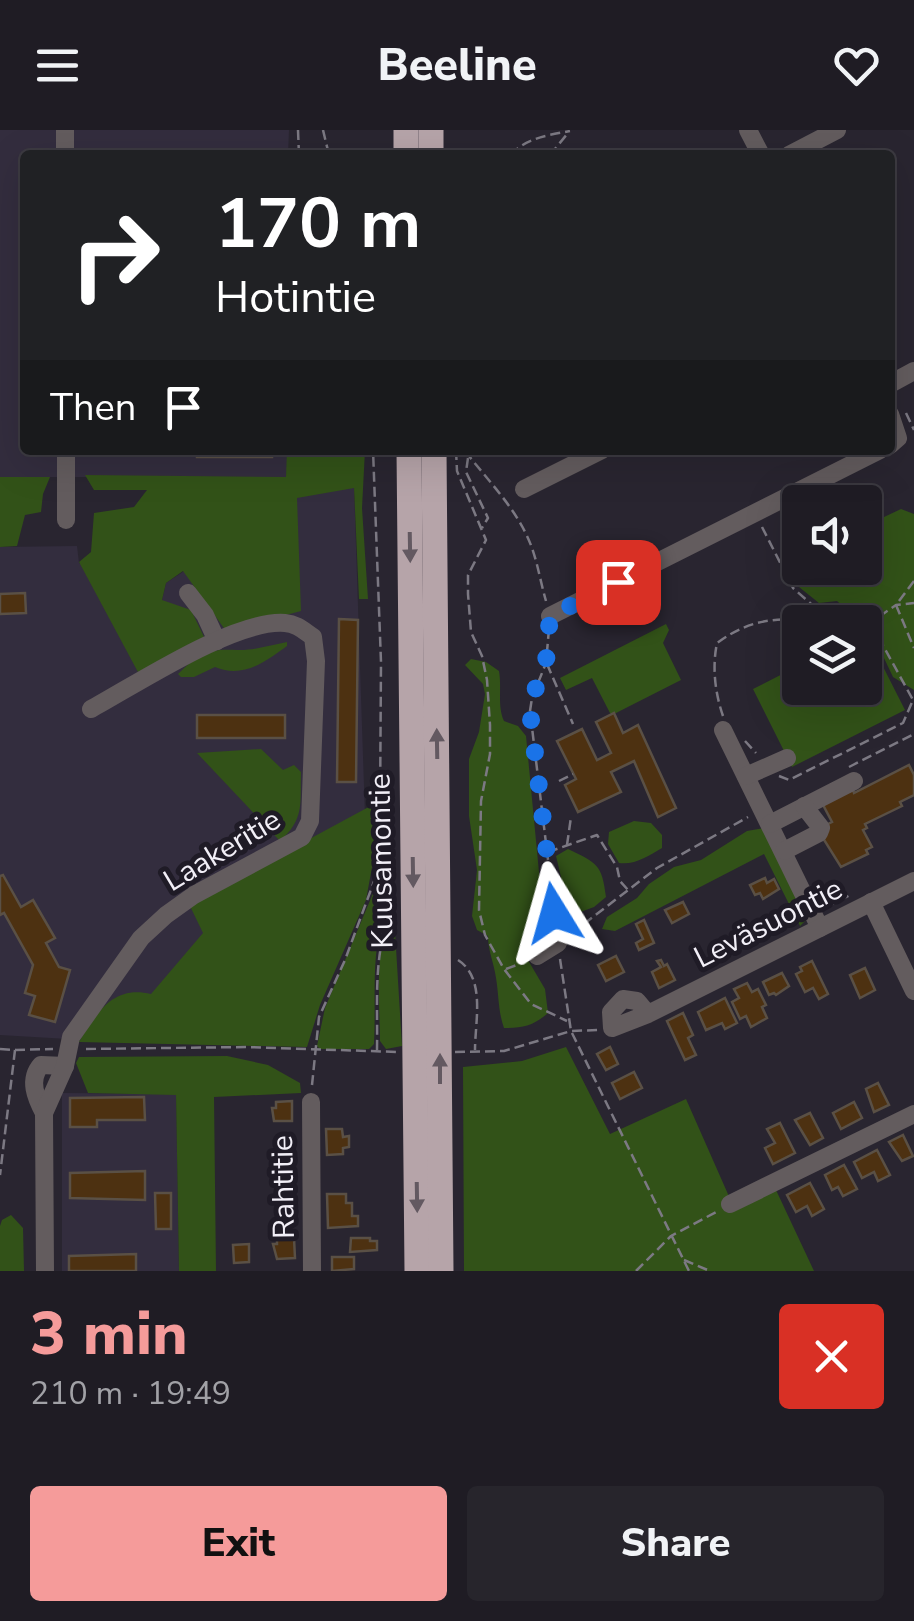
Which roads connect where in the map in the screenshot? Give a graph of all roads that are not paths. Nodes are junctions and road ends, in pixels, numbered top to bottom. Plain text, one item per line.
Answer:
1 (837, 130) edge
2 (799, 150) edge
3 (66, 455) edge
4 (409, 455) edge
5 (434, 455) edge
6 (592, 455) edge
7 (870, 455) edge
8 (524, 489) dead end
9 (66, 520) dead end
10 (188, 593) dead end
11 (550, 616) road end
12 (217, 641) junction
13 (91, 709) dead end
14 (723, 724) road end
15 (787, 758) dead end
16 (850, 775) road end
17 (746, 776) junction
18 (804, 806) junction
19 (766, 817) junction
20 (784, 851) junction
21 (914, 880) edge
22 (872, 902) junction
23 (820, 928) junction
24 (558, 943) road end
25 (536, 956) road end
26 (914, 990) edge
27 (612, 1028) road end
28 (311, 1102) road end
29 (914, 1114) edge
30 (730, 1204) road end
31 (45, 1271) edge
32 (312, 1271) edge
33 (418, 1271) edge
34 (441, 1271) edge

1 - 2 street
3 - 9 street
4 -> 33 highway, Kuusamontie
34 -> 5 highway, Kuusamontie
6 - 8 street
7 - 11 street
10 - 12 street
12 - 13 street
12 - 31 street, Laakeritie
14 - 17 street
15 - 17 street
16 - 18 street
17 - 19 street
18 - 19 street
18 - 20 street
19 - 20 street
20 - 23 street
21 - 22 street, Leväsuontie
22 - 23 street, Leväsuontie
22 - 26 street
23 - 27 street, Leväsuontie
24 - 25 street
28 - 32 street, Rahtitie
29 - 30 street

